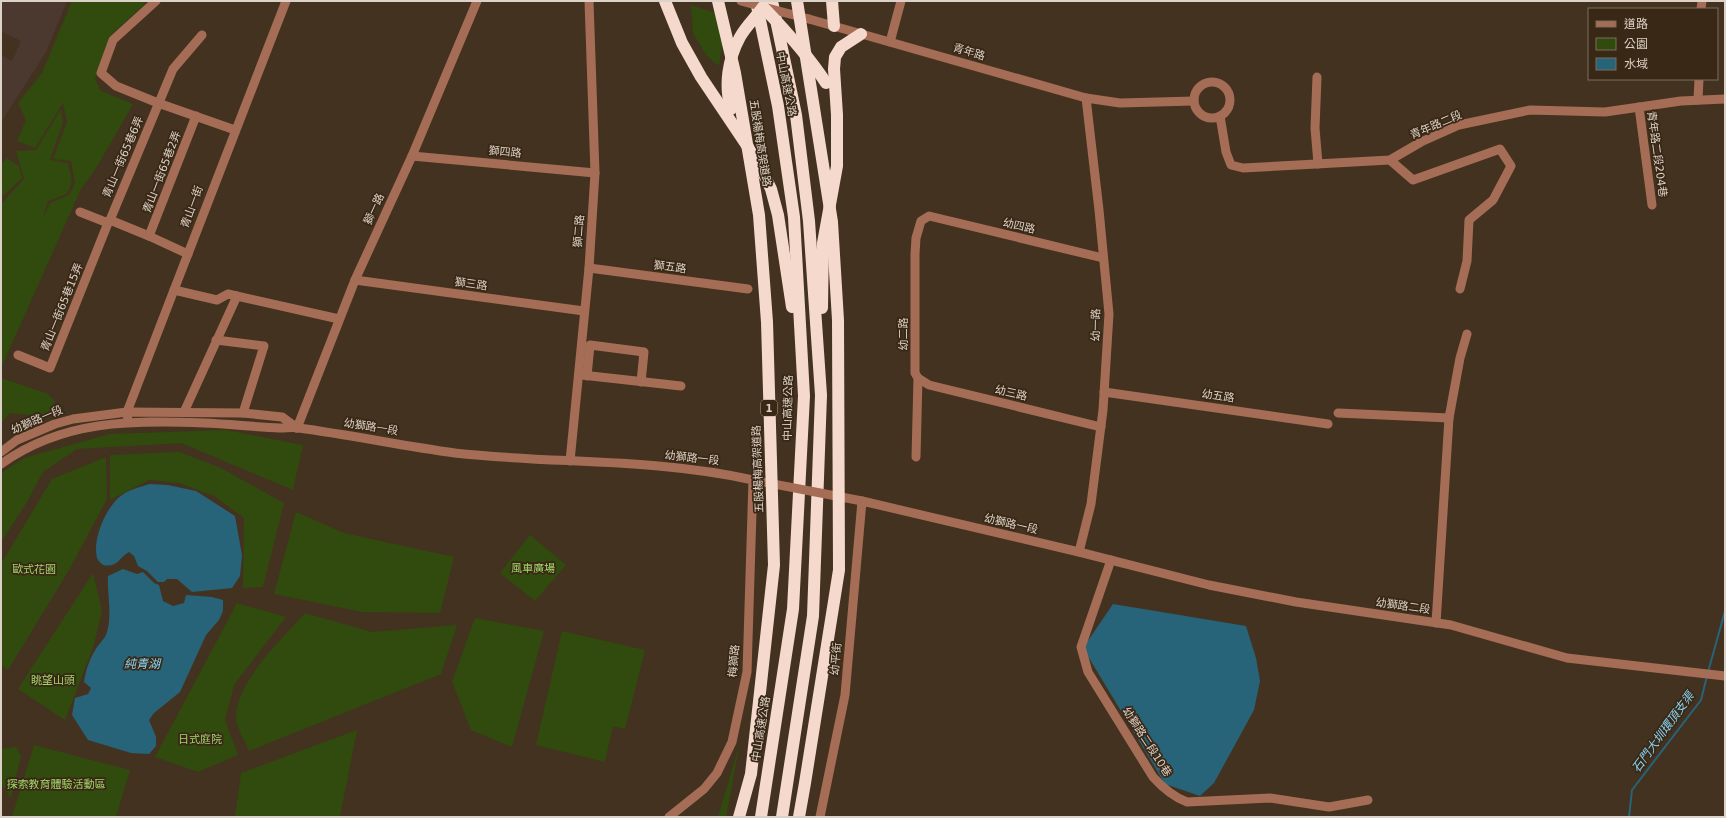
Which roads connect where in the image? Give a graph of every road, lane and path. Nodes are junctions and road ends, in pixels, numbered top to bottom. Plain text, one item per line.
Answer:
1 (156, 1) edge
2 (286, 1) edge
3 (477, 1) edge
4 (589, 1) edge
5 (664, 1) edge
6 (718, 1) edge
7 (741, 1) edge
8 (797, 1) edge
9 (832, 1) edge
10 (901, 1) edge
11 (763, 2) edge
12 (834, 26) junction
13 (861, 34) junction
14 (202, 35) dead end
15 (890, 42) junction
16 (1317, 78) dead end
17 (1699, 80) edge
18 (1086, 98) junction
19 (1725, 99) edge
20 (1698, 100) junction
21 (1194, 101) junction
22 (158, 103) junction
23 (1639, 107) junction
24 (837, 115) junction
25 (196, 116) junction
26 (1220, 116) junction
27 (235, 130) junction
28 (736, 130) junction
29 (412, 156) junction
30 (1390, 160) junction
31 (1318, 164) junction
32 (594, 173) junction
33 (1652, 205) dead end
34 (80, 212) dead end
35 (929, 216) joint
36 (109, 222) junction
37 (150, 236) junction
38 (188, 254) junction
39 (1103, 258) junction
40 (588, 268) junction
41 (354, 280) junction
42 (748, 288) dead end
43 (174, 290) junction
44 (1460, 290) dead end
45 (237, 296) junction
46 (584, 311) junction
47 (339, 319) junction
48 (1467, 334) dead end
49 (216, 340) junction
50 (18, 355) dead end
51 (583, 375) junction
52 (802, 376) junction
53 (918, 378) junction
54 (641, 382) junction
55 (681, 386) dead end
56 (1104, 392) junction
57 (821, 395) junction
58 (127, 412) junction
59 (184, 412) junction
60 (243, 413) junction
61 (1338, 414) dead end
62 (1449, 418) junction
63 (128, 422) junction
64 (1328, 424) dead end
65 (1101, 427) junction
66 (297, 428) junction
67 (1, 452) edge
68 (916, 457) dead end
69 (570, 461) junction
70 (1, 464) edge
71 (753, 480) junction
72 (862, 501) junction
73 (1079, 552) junction
74 (1110, 560) junction
75 (1436, 623) junction
76 (1725, 676) edge
77 (1368, 800) dead end
78 (669, 817) edge
79 (740, 817) edge
80 (761, 817) edge
81 (782, 817) edge
82 (799, 817) edge
83 (820, 817) edge

1 - 22 street
2 - 27 street, 青山一街
3 - 29 street, 獅一路
4 - 32 street, 獅二路
5 - 28 highway
6 - 79 highway, 五股楊梅高架道路 / 1, bridge
7 - 11 street, 青年路, bridge
8 - 82 highway, bridge
9 - 12 highway
10 - 15 street
11 - 12 street, 青年路, bridge
11 - 24 highway, bridge
11 - 28 highway, bridge
11 - 52 highway, 中山高速公路
11 - 57 highway, 中山高速公路
12 - 13 street, 青年路
13 - 15 street, 青年路
13 - 24 highway
14 - 22 street, 青山一街65巷6弄
15 - 18 street, 青年路
16 - 31 street
17 - 20 street
18 - 21 street, 青年路
18 - 39 street, 幼一路
19 - 20 street, 青年路二段
20 - 23 street, 青年路二段
21 - 26 street
21 - 26 street
22 - 25 street
22 - 36 street, 青山一街65巷6弄
23 - 30 street, 青年路二段
23 - 33 street, 青年路二段204巷
24 - 57 highway
25 - 27 street
25 - 37 street, 青山一街65巷2弄
26 - 31 street, 青年路二段
27 - 38 street, 青山一街
28 - 52 highway
29 - 32 street, 獅四路
29 - 41 street, 獅一路
30 - 31 street, 青年路二段
30 - 44 street
32 - 40 street, 獅二路
34 - 36 street
35 - 39 street, 幼四路
35 - 53 street, 幼二路
36 - 37 street
36 - 50 street, 青山一街65巷15弄
37 - 38 street
38 - 43 street, 青山一街
39 - 56 street, 幼一路
40 - 42 street, 獅五路
40 - 46 street, 獅二路
41 - 46 street, 獅三路
41 - 47 street, 獅一路
43 - 45 street
43 - 58 street, 青山一街
45 - 47 street
45 - 49 street
46 - 51 street, 獅二路
47 - 66 street, 獅一路
48 - 62 street
49 - 59 street
49 - 60 street
51 - 54 street
51 - 54 street
51 - 69 street, 獅二路
52 - 80 highway, 中山高速公路
53 - 65 street, 幼三路
53 - 68 street, 幼二路
54 - 55 street
56 - 64 street, 幼五路
56 - 65 street, 幼一路
57 - 81 highway, 中山高速公路
58 - 59 street, 幼獅路一段
58 - 63 street, 青山一街
58 - 67 street, 幼獅路一段
59 - 60 street, 幼獅路一段
60 - 66 street, 幼獅路一段
61 - 62 street
62 - 75 street
63 - 66 street, 幼獅路一段
63 - 70 street, 幼獅路一段
65 - 73 street, 幼一路
66 - 69 street, 幼獅路一段
69 - 71 street, 幼獅路一段
71 - 72 street, 幼獅路一段, bridge
71 - 78 street, 梅獅路
72 - 73 street, 幼獅路一段
72 - 83 street, 幼平街
73 - 74 street, 幼獅路二段
74 - 75 street, 幼獅路二段
74 - 77 street, 幼獅路二段10巷
75 - 76 street, 幼獅路二段

